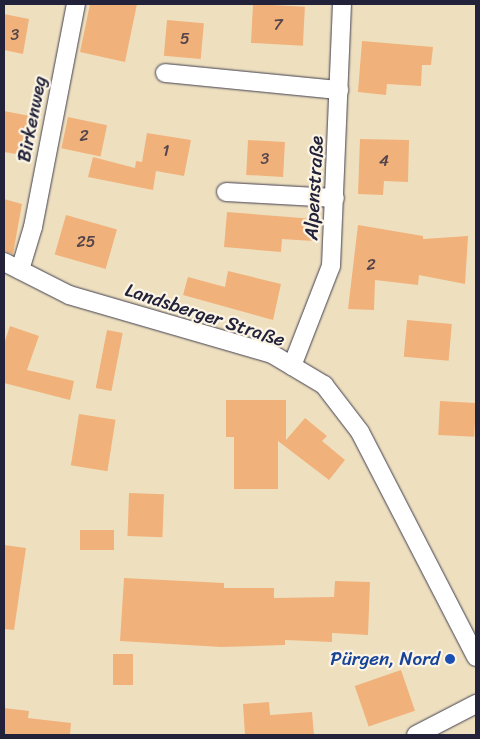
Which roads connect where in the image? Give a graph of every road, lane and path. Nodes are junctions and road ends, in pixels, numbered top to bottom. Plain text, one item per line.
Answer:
1 (76, 4) edge
2 (342, 4) edge
3 (165, 74) dead end
4 (339, 90) junction
5 (226, 192) dead end
6 (335, 198) junction
7 (4, 262) edge
8 (20, 270) junction
9 (292, 366) junction
10 (476, 657) edge
11 (476, 704) edge
12 (416, 735) edge

1 - 8 street, Birkenweg
2 - 4 street, Alpenstraße
3 - 4 street
4 - 6 street, Alpenstraße
5 - 6 street
6 - 9 street, Alpenstraße
7 - 8 street, Landsberger Straße
8 - 9 street, Landsberger Straße
9 - 10 street, Landsberger Straße
11 - 12 street

